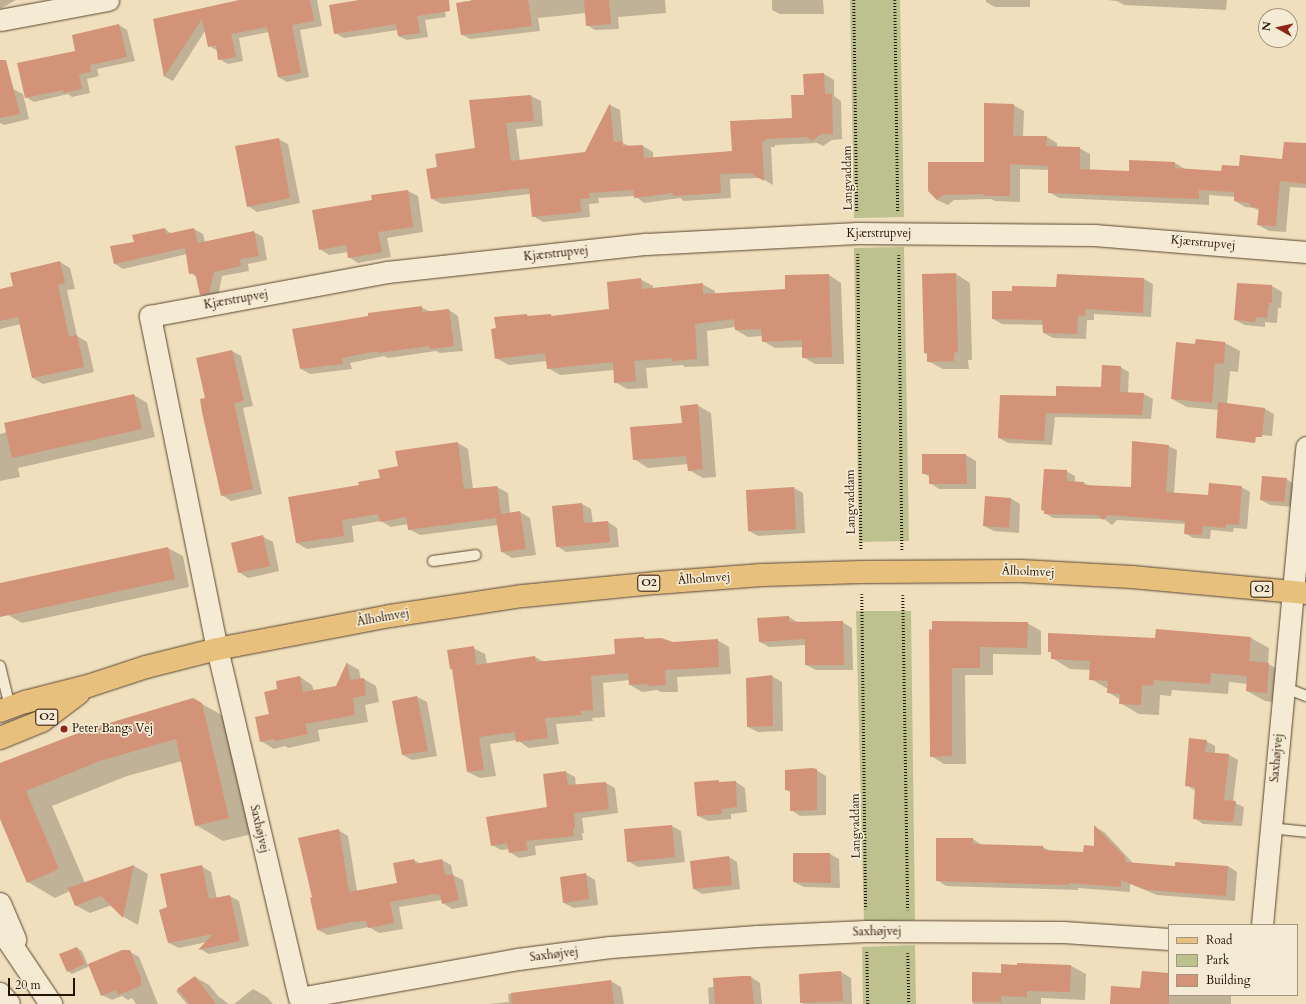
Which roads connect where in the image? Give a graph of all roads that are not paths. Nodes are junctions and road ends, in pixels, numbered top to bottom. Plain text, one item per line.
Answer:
1 (108, 0) edge
2 (0, 20) edge
3 (1306, 252) edge
4 (1306, 447) edge
5 (476, 555) dead end
6 (433, 561) dead end
7 (1299, 592) edge
8 (216, 649) junction
9 (0, 666) edge
10 (88, 686) junction
11 (1283, 687) junction
12 (1306, 696) edge
13 (5, 709) edge
14 (0, 738) edge
15 (1270, 828) junction
16 (1306, 832) edge
17 (0, 904) edge
18 (1262, 924) edge
19 (0, 928) edge
20 (0, 936) edge
21 (1168, 939) edge
22 (27, 967) junction
23 (0, 994) edge
24 (9, 1004) edge
25 (51, 1004) edge

1 - 2 street
3 - 8 street, Kjærstrupvej
4 - 7 street
5 - 6 lane
7 - 8 main road, Ålholmvej / O2
7 - 11 street, Saxhøjvej
8 - 10 main road, Ålholmvej / O2
8 - 21 street, Saxhøjvej
9 - 13 lane
10 - 13 main road, Ålholmvej / O2
10 - 14 main road, Ålholmvej / O2
11 - 12 lane
11 - 15 street, Saxhøjvej
15 - 16 lane
15 - 18 street, Saxhøjvej
17 - 22 street
19 - 22 street
20 - 22 street
22 - 25 street
23 - 24 street

